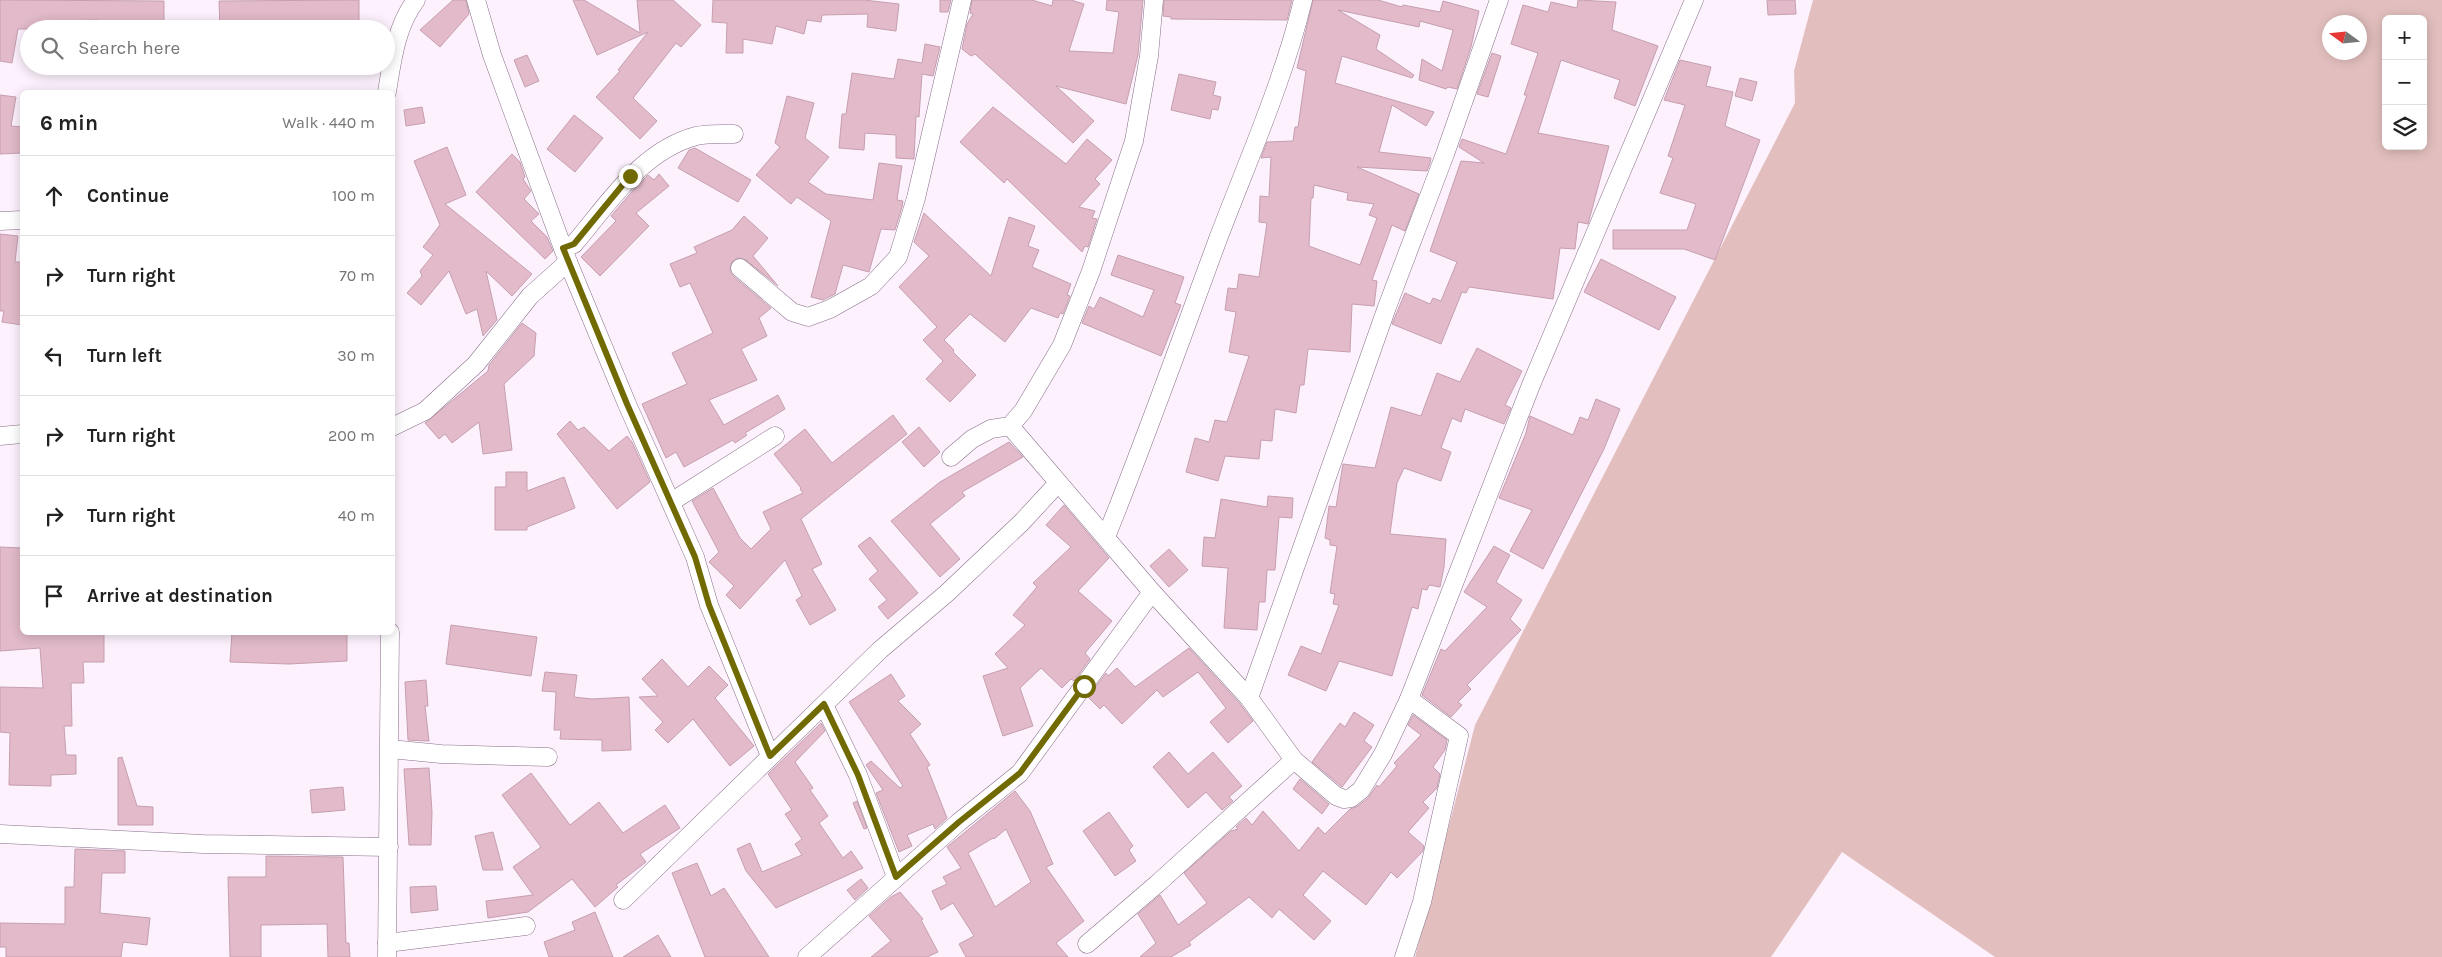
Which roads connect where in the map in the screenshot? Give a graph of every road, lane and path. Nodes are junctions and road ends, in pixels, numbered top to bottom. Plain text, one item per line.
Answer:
1 (416, 0) edge
2 (476, 0) edge
3 (962, 0) edge
4 (1154, 0) edge
5 (1303, 0) edge
6 (1500, 0) edge
7 (1694, 0) edge
8 (395, 47) edge
9 (390, 75) edge
10 (387, 90) edge
11 (734, 134) dead end
12 (20, 220) edge
13 (0, 221) edge
14 (566, 255) junction
15 (740, 268) dead end
16 (395, 426) edge
17 (1010, 426) junction
18 (20, 434) edge
19 (0, 436) edge
20 (775, 436) dead end
21 (951, 457) dead end
22 (1058, 483) junction
23 (671, 502) junction
24 (1106, 537) junction
25 (1152, 592) junction
26 (390, 635) edge
27 (1249, 698) junction
28 (1409, 699) junction
29 (824, 704) junction
30 (390, 749) junction
31 (770, 756) junction
32 (548, 757) dead end
33 (1294, 760) junction
34 (0, 834) edge
35 (389, 847) junction
36 (896, 877) junction
37 (623, 900) dead end
38 (526, 926) dead end
39 (1087, 944) dead end
40 (387, 950) edge
41 (818, 954) edge
42 (1404, 957) edge

1 - 8 street
2 - 14 street
3 - 15 street
4 - 17 street
5 - 24 street
6 - 27 street
7 - 28 street
9 - 10 street
11 - 14 street
12 - 13 street
14 - 16 street
14 - 23 street
17 - 21 street
17 - 22 street
18 - 19 street
20 - 23 street
22 - 24 street
22 - 29 street
23 - 31 street
24 - 25 street
25 - 27 street
25 - 36 street
26 - 30 street
27 - 33 street
28 - 33 street
28 - 42 street
29 - 31 street
29 - 36 street
30 - 32 street
30 - 35 street
31 - 37 street
33 - 39 street
34 - 35 street
35 - 40 street
36 - 41 street
38 - 40 street

